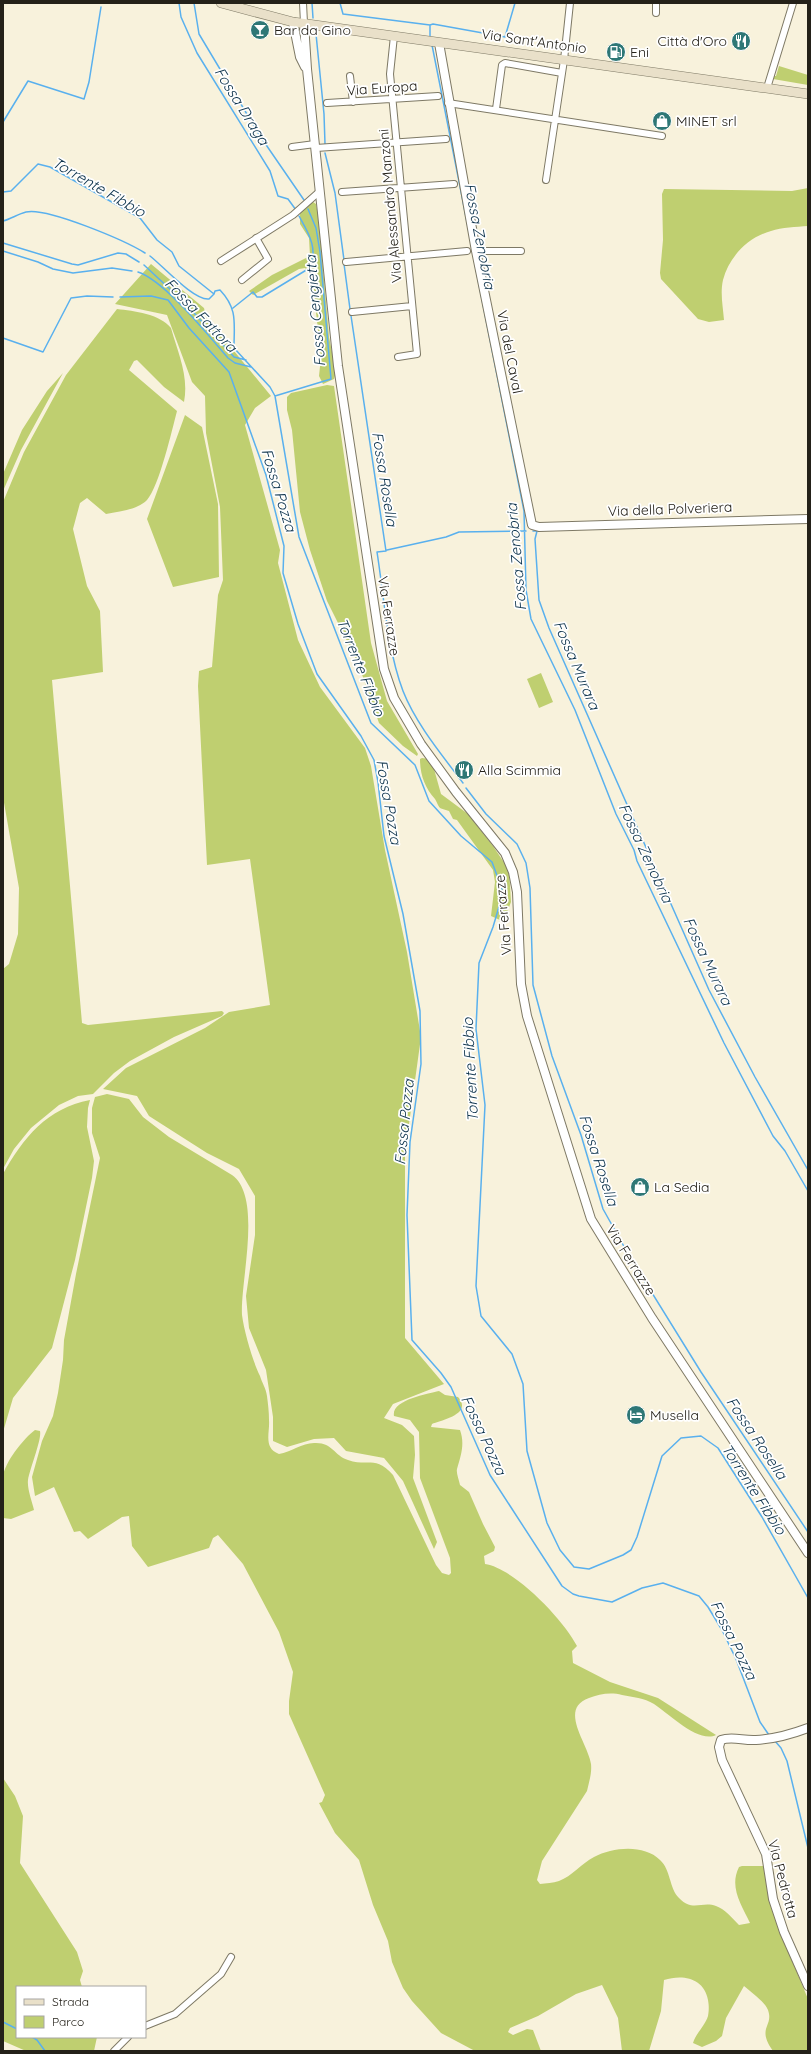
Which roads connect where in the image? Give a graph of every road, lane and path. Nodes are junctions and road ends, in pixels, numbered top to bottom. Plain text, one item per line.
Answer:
1 (221, 3) edge
2 (303, 3) edge
3 (570, 3) edge
4 (656, 3) edge
5 (793, 3) edge
6 (656, 13) dead end
7 (293, 22) junction
8 (304, 23) junction
9 (394, 36) junction
10 (439, 43) junction
11 (564, 60) junction
12 (307, 70) junction
13 (562, 73) junction
14 (350, 76) dead end
15 (766, 88) junction
16 (808, 94) edge
17 (438, 96) dead end
18 (392, 100) junction
19 (352, 102) junction
20 (327, 103) dead end
21 (448, 103) junction
22 (496, 109) junction
23 (555, 120) junction
24 (662, 136) dead end
25 (446, 139) dead end
26 (397, 142) junction
27 (316, 146) junction
28 (292, 147) dead end
29 (546, 180) dead end
30 (454, 184) dead end
31 (401, 188) junction
32 (319, 192) junction
33 (342, 192) dead end
34 (256, 238) junction
35 (472, 251) junction
36 (521, 251) dead end
37 (407, 256) junction
38 (220, 260) dead end
39 (346, 262) dead end
40 (242, 280) dead end
41 (412, 306) junction
42 (352, 312) dead end
43 (398, 356) dead end
44 (808, 519) edge
45 (532, 525) joint
46 (808, 1553) edge
47 (808, 1728) edge
48 (231, 1958) dead end
49 (808, 1986) edge
50 (146, 2026) edge
51 (127, 2038) edge
52 (114, 2051) edge

1 - 7 main road, Via Sant'Antonio
2 - 8 street
3 - 11 street
4 - 6 street
5 - 15 street
7 - 8 main road, Via Sant'Antonio
7 - 12 street
8 - 9 main road, Via Sant'Antonio
8 - 12 street
9 - 10 main road, Via Sant'Antonio
9 - 18 street, Via Alessandro Manzoni
10 - 11 main road, Via Sant'Antonio
10 - 21 street, Via del Caval
11 - 13 street
11 - 15 main road, Via Sant'Antonio
12 - 27 street, Via Ferrazze
13 - 22 street
13 - 23 street
14 - 19 street
15 - 16 main road, Via Sant'Antonio
17 - 18 street, Via Europa
18 - 19 street, Via Europa
18 - 26 street, Via Alessandro Manzoni
19 - 20 street, Via Europa
21 - 22 street
21 - 35 street, Via del Caval
22 - 23 street
23 - 24 street
23 - 29 street
25 - 26 street
26 - 27 street
26 - 31 street, Via Alessandro Manzoni
27 - 28 street
27 - 32 street, Via Ferrazze
30 - 31 street
31 - 33 street
31 - 37 street, Via Alessandro Manzoni
32 - 34 street
32 - 46 street, Via Ferrazze
34 - 38 street
34 - 40 street
35 - 36 street
35 - 37 street
35 - 45 street, Via del Caval
37 - 39 street
37 - 41 street, Via Alessandro Manzoni
41 - 42 street
41 - 43 street, Via Alessandro Manzoni
44 - 45 street, Via della Polveriera
47 - 49 street, Via Pedrotta
48 - 50 street
51 - 52 street

